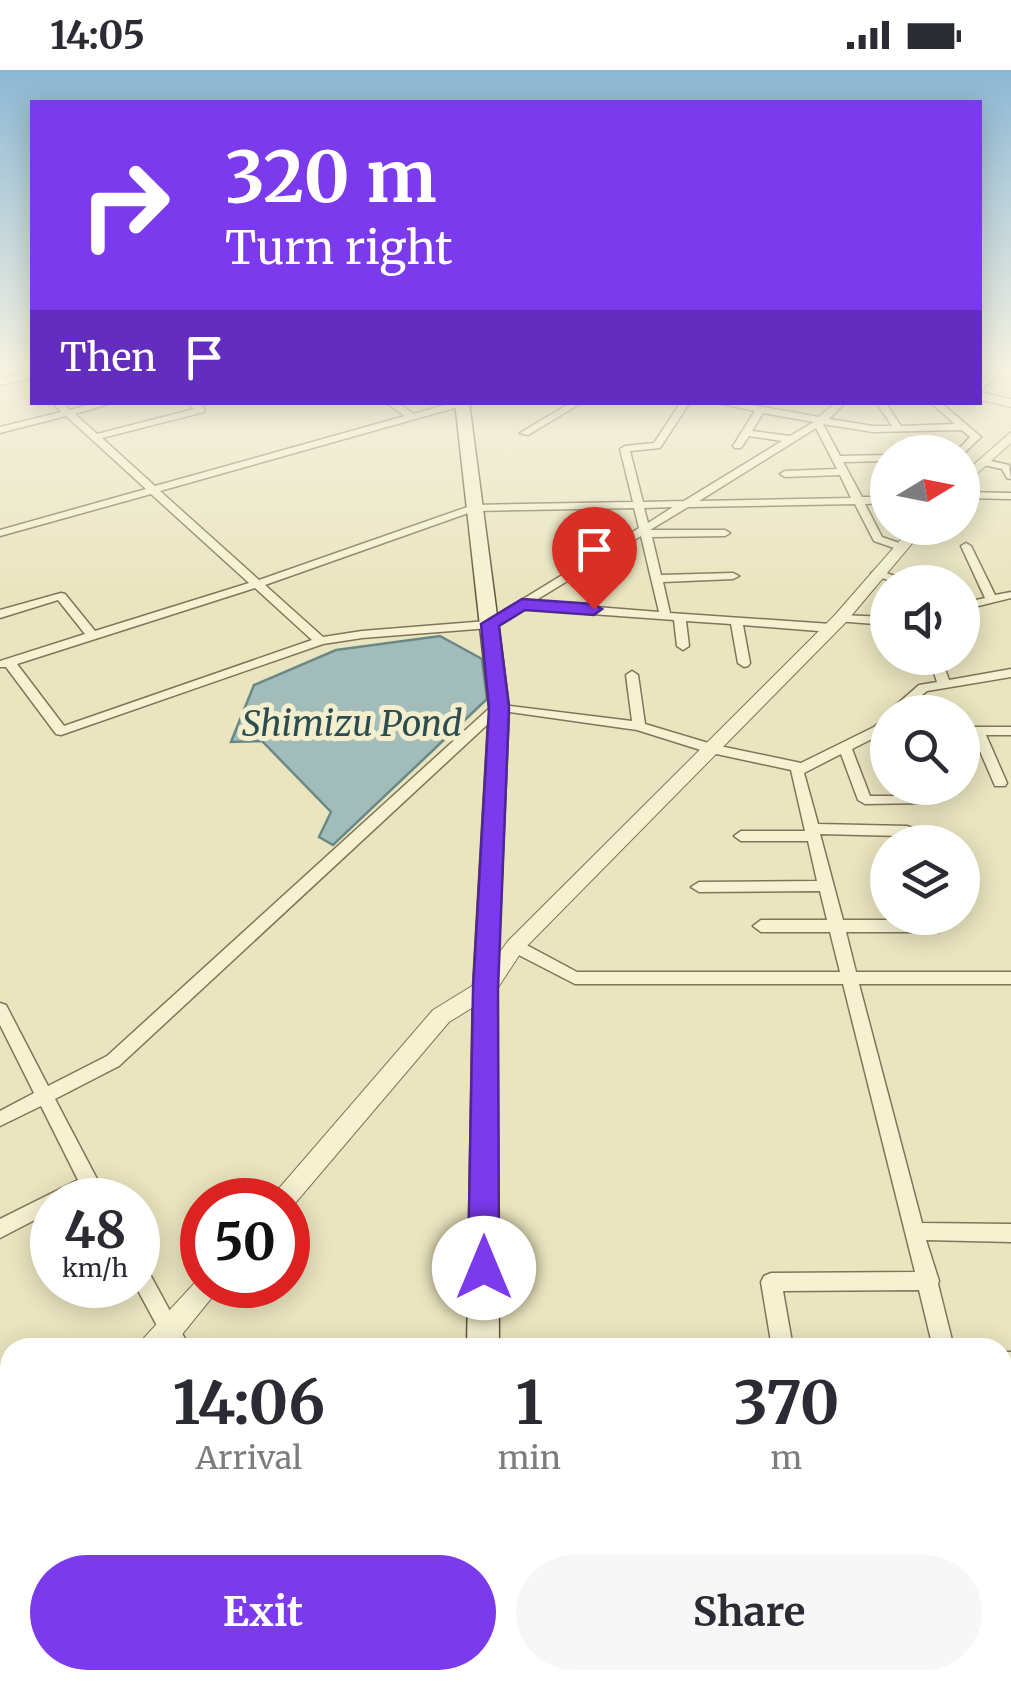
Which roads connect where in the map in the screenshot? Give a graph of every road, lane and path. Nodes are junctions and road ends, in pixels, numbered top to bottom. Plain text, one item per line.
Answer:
1 (99, 442) edge
2 (329, 442) edge
3 (466, 442) edge
4 (660, 442) edge
5 (741, 442) edge
6 (788, 442) edge
7 (829, 442) edge
8 (1005, 442) edge
9 (738, 446) dead end
10 (836, 458) junction
11 (870, 458) edge
12 (981, 464) joint
13 (1009, 468) edge
14 (843, 472) junction
15 (786, 474) dead end
16 (154, 490) junction
17 (980, 495) edge
18 (1011, 496) edge
19 (857, 501) junction
20 (870, 501) edge
21 (687, 503) junction
22 (639, 504) junction
23 (473, 508) junction
24 (0, 519) edge
25 (5, 532) edge
26 (645, 532) junction
27 (725, 533) dead end
28 (966, 546) dead end
29 (901, 547) joint
30 (884, 565) edge
31 (733, 576) dead end
32 (656, 578) junction
33 (870, 582) edge
34 (258, 584) junction
35 (1011, 595) edge
36 (992, 600) junction
37 (980, 603) edge
38 (522, 605) junction
39 (0, 614) edge
40 (672, 614) junction
41 (736, 620) junction
42 (870, 622) edge
43 (836, 623) junction
44 (490, 624) junction
45 (93, 636) junction
46 (320, 641) junction
47 (683, 646) dead end
48 (744, 663) dead end
49 (5, 664) edge
50 (1011, 673) edge
51 (632, 675) dead end
52 (941, 675) edge
53 (943, 682) junction
54 (913, 695) edge
55 (499, 708) junction
56 (640, 726) junction
57 (980, 731) edge
58 (1011, 731) edge
59 (870, 735) edge
60 (844, 746) junction
61 (712, 748) junction
62 (980, 749) edge
63 (799, 767) junction
64 (1000, 784) dead end
65 (870, 800) edge
66 (870, 832) edge
67 (813, 833) junction
68 (741, 836) dead end
69 (827, 886) junction
70 (699, 887) dead end
71 (761, 926) dead end
72 (838, 926) junction
73 (870, 926) edge
74 (515, 946) junction
75 (851, 976) junction
76 (1011, 978) edge
77 (486, 990) junction
78 (0, 1009) edge
79 (46, 1096) junction
80 (0, 1119) edge
81 (86, 1178) edge
82 (301, 1178) edge
83 (30, 1214) edge
84 (0, 1229) edge
85 (916, 1231) junction
86 (1011, 1233) edge
87 (929, 1281) junction
88 (153, 1308) edge
89 (192, 1308) edge
90 (166, 1338) edge
91 (171, 1338) edge
92 (483, 1338) edge
93 (781, 1338) edge
94 (942, 1338) edge

1 - 16 street
2 - 16 street
3 - 23 main road
4 - 22 street
5 - 9 street
6 - 21 street
7 - 10 street
8 - 12 street
10 - 11 street
10 - 14 street
12 - 13 street
14 - 15 street
14 - 19 street
16 - 25 street
16 - 34 street
17 - 18 street
19 - 20 street
19 - 21 street
19 - 29 street
21 - 22 street
21 - 26 street
22 - 23 street
22 - 26 street
23 - 34 street
23 - 44 main road
24 - 25 street
26 - 27 street
26 - 32 street
26 - 38 street
28 - 36 street
29 - 30 street
31 - 32 street
32 - 40 street
33 - 43 street
34 - 45 street
34 - 46 street
35 - 36 street
36 - 37 street
38 - 40 street
38 - 44 street
39 - 45 street
40 - 41 street
40 - 47 street
41 - 43 street
41 - 48 street
42 - 43 street
43 - 61 street
44 - 46 street
44 - 55 main road
45 - 49 street
46 - 49 street
50 - 53 street
51 - 56 street
52 - 53 street
53 - 54 street
55 - 56 street
55 - 77 main road
55 - 79 street
56 - 61 street
57 - 58 street
59 - 60 street
60 - 63 street
60 - 65 street
61 - 63 street
61 - 74 street
62 - 64 street
63 - 67 street
66 - 67 street
67 - 68 street
67 - 69 street
69 - 70 street
69 - 72 street
71 - 72 street
72 - 73 street
72 - 75 street
74 - 75 street
74 - 77 street
75 - 76 street
75 - 85 street
77 - 82 street
77 - 92 main road
78 - 79 street
79 - 80 street
79 - 81 street
83 - 84 street
85 - 86 street
85 - 87 street
87 - 93 street
87 - 94 street
88 - 90 street
89 - 91 street

